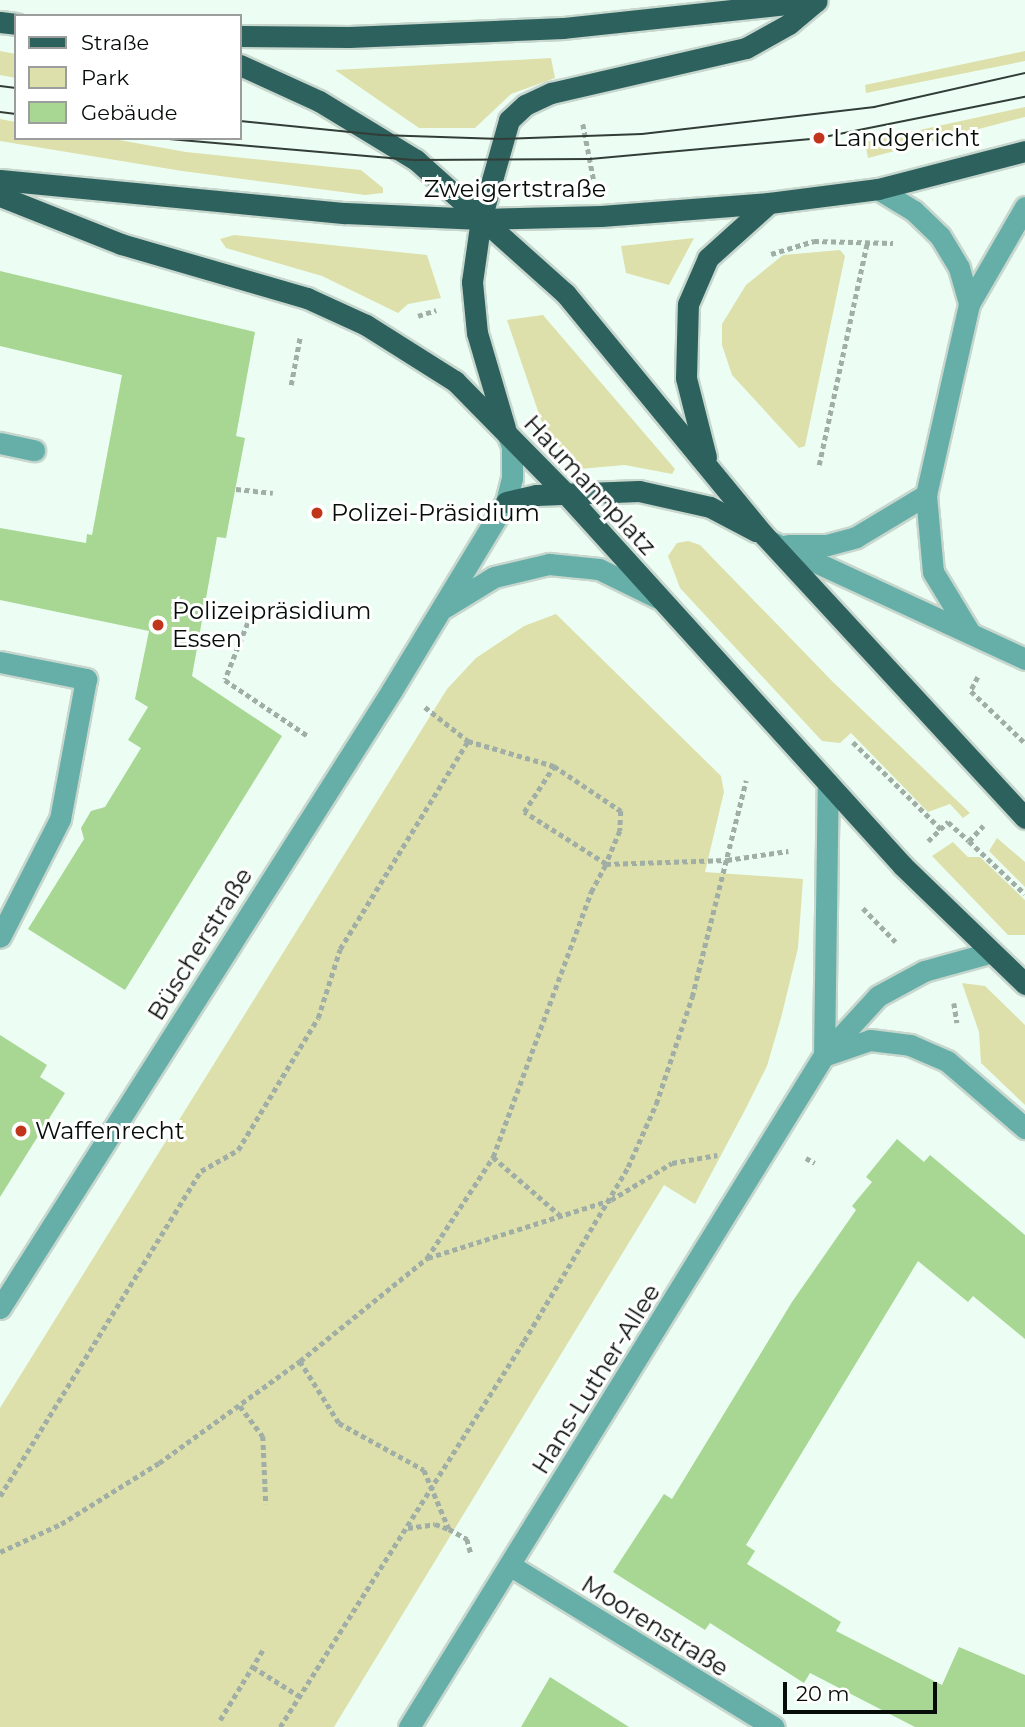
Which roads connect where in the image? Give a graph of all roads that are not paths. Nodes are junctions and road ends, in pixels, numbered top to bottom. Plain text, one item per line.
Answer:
1 (818, 0) edge
2 (242, 36) edge
3 (242, 66) edge
4 (1025, 151) edge
5 (0, 180) edge
6 (878, 188) junction
7 (0, 196) edge
8 (769, 203) junction
9 (1025, 207) edge
10 (481, 219) junction
11 (969, 304) junction
12 (506, 431) junction
13 (0, 443) edge
14 (34, 450) dead end
15 (708, 462) junction
16 (566, 494) junction
17 (926, 495) junction
18 (506, 502) junction
19 (768, 538) junction
20 (658, 598) junction
21 (443, 608) junction
22 (970, 633) junction
23 (1025, 659) edge
24 (0, 662) edge
25 (828, 783) junction
26 (1025, 818) edge
27 (0, 937) edge
28 (989, 953) junction
29 (1025, 984) edge
30 (824, 1055) junction
31 (1025, 1128) edge
32 (0, 1308) edge
33 (510, 1566) junction
34 (409, 1727) edge
35 (774, 1727) edge

1 - 2 main road
1 - 10 main road
3 - 10 main road
4 - 6 main road, Zweigertstraße
5 - 10 main road, Zweigertstraße
6 - 8 main road, Zweigertstraße
6 - 11 street
7 - 12 main road, Haumannplatz
8 - 10 main road, Zweigertstraße
8 - 15 main road
9 - 11 street
10 - 12 main road
10 - 15 main road
11 - 17 street
12 - 16 main road, Haumannplatz
12 - 18 street, Büscherstraße
13 - 14 street
15 - 19 main road
16 - 18 main road
16 - 19 main road
16 - 20 main road, Haumannplatz
17 - 19 street
17 - 22 street
18 - 21 street, Büscherstraße
19 - 22 street
19 - 26 main road
20 - 21 street, Büscherstraße
20 - 25 main road, Haumannplatz
21 - 32 street, Büscherstraße
22 - 23 street
24 - 27 street
25 - 28 main road, Haumannplatz
25 - 30 street
28 - 29 main road, Haumannplatz
28 - 30 street, Hans-Luther-Allee
30 - 31 street
30 - 33 street, Hans-Luther-Allee
33 - 34 street, Hans-Luther-Allee
33 - 35 street, Moorenstraße

